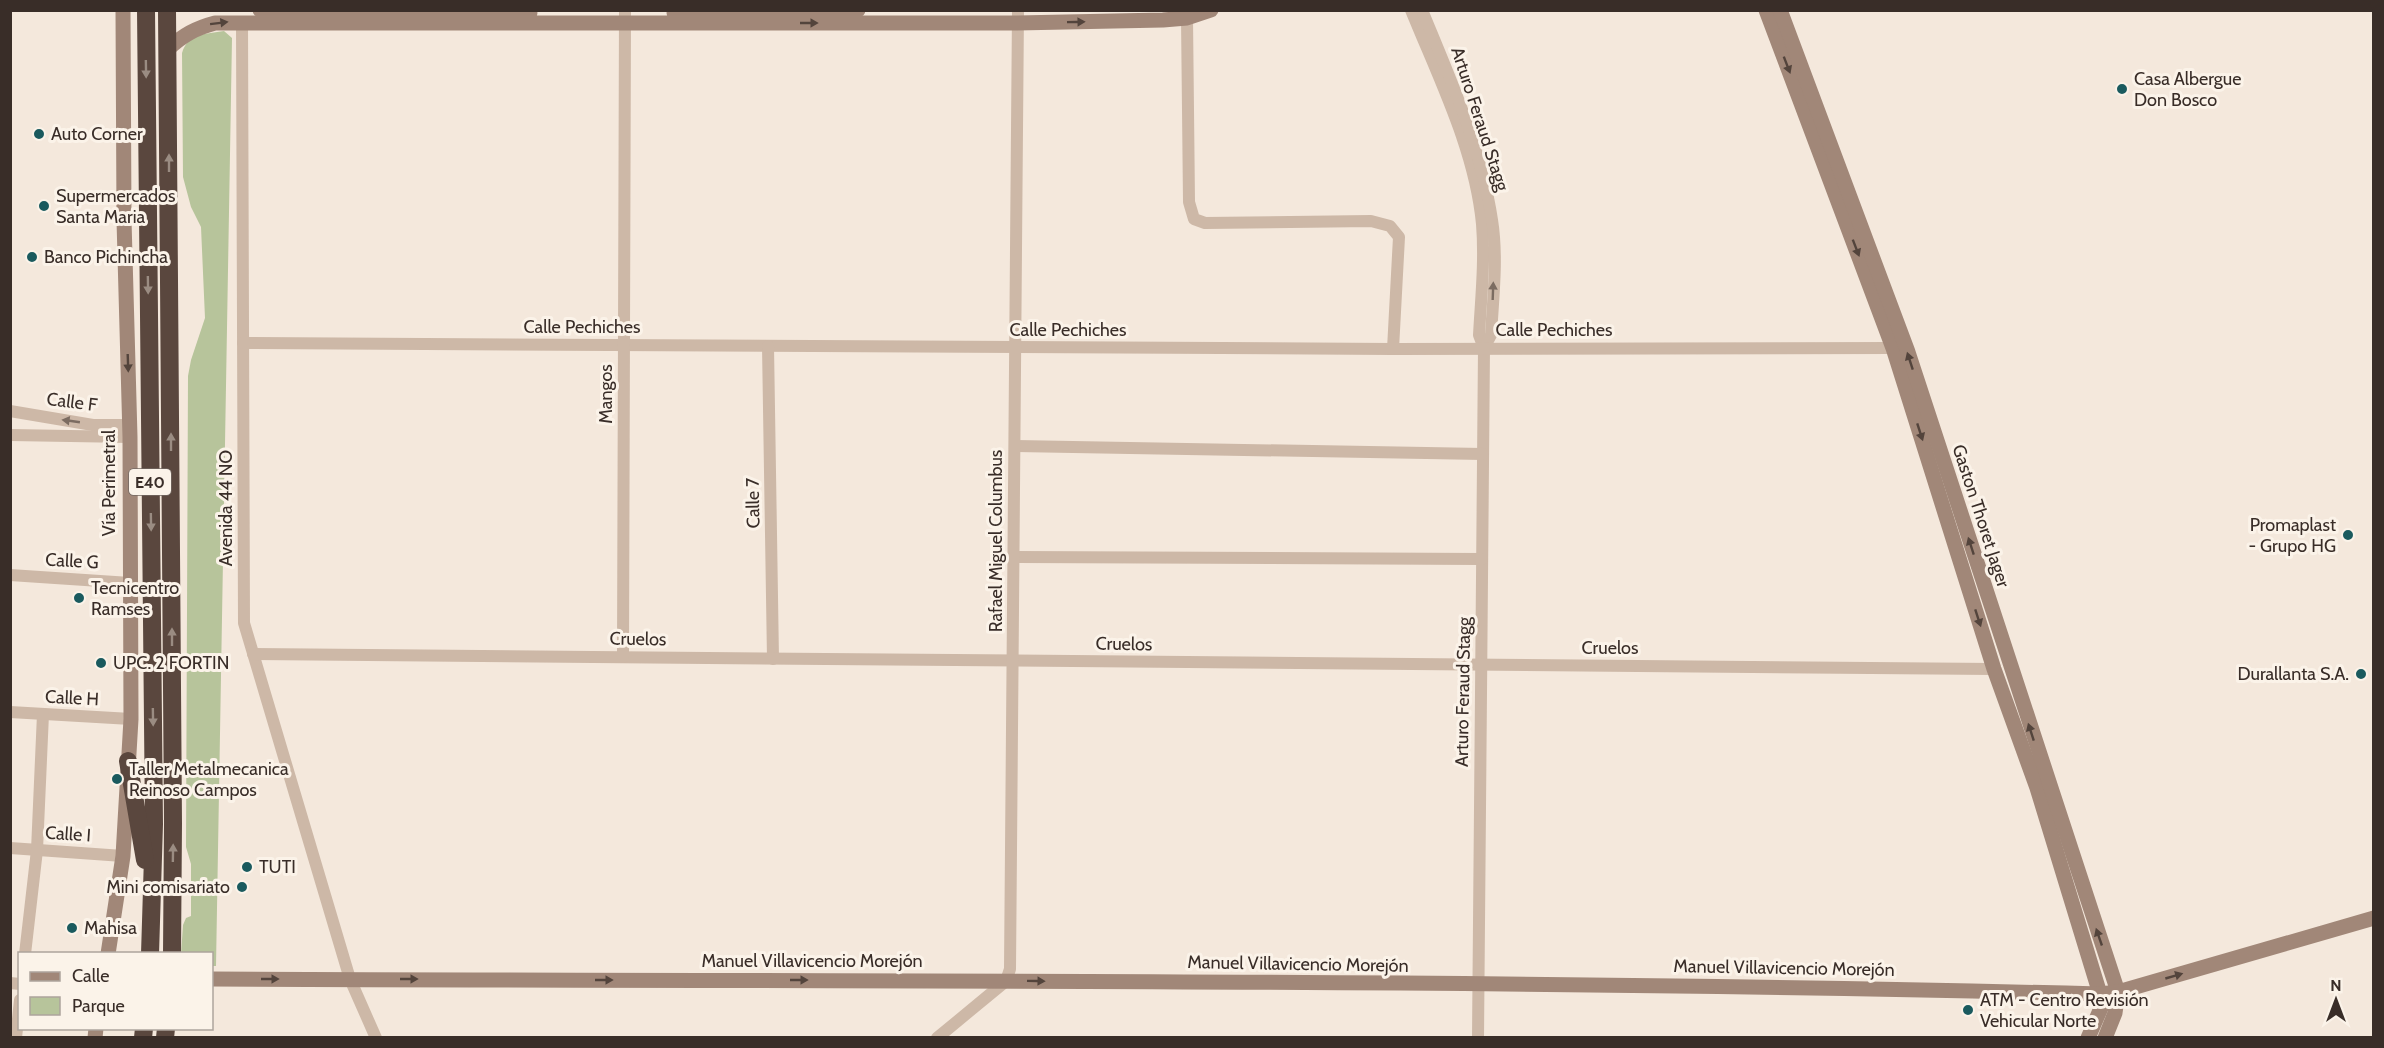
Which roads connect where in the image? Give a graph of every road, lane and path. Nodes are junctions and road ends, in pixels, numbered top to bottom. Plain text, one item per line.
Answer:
1 (123, 10) edge
2 (146, 10) edge
3 (167, 10) edge
4 (260, 10) edge
5 (858, 10) edge
6 (1210, 10) edge
7 (1411, 10) edge
8 (1422, 10) edge
9 (1766, 10) edge
10 (1780, 10) edge
11 (625, 16) edge
12 (1017, 17) edge
13 (1187, 18) junction
14 (242, 22) junction
15 (168, 49) junction
16 (243, 343) junction
17 (624, 345) junction
18 (768, 346) junction
19 (1015, 347) junction
20 (1484, 348) junction
21 (1893, 348) junction
22 (1393, 349) junction
23 (10, 411) edge
24 (129, 431) junction
25 (10, 435) edge
26 (1015, 446) junction
27 (1483, 454) junction
28 (1014, 557) junction
29 (1482, 559) junction
30 (10, 575) edge
31 (130, 583) junction
32 (253, 654) junction
33 (624, 657) junction
34 (773, 659) junction
35 (1013, 661) junction
36 (1482, 665) junction
37 (1994, 669) junction
38 (10, 712) edge
39 (43, 714) junction
40 (130, 719) junction
41 (128, 761) junction
42 (10, 848) edge
43 (37, 850) junction
44 (123, 856) junction
45 (151, 899) junction
46 (2373, 918) edge
47 (25, 952) edge
48 (108, 952) edge
49 (150, 952) edge
50 (172, 952) edge
51 (213, 979) edge
52 (350, 979) junction
53 (1006, 981) junction
54 (1478, 985) junction
55 (2118, 992) junction
56 (2100, 994) junction
57 (18, 1019) edge
58 (16, 1038) edge
59 (376, 1038) edge
60 (937, 1038) edge
61 (1478, 1038) edge
62 (2088, 1038) edge
63 (2105, 1038) edge

1 -> 24 street, Vía Perimetral
2 -> 45 highway, E40
3 - 15 highway, E40
4 - 11 street
5 - 11 street
6 - 13 street
7 - 20 street, Arturo Feraud Stagg
20 -> 8 street, Arturo Feraud Stagg
9 -> 21 street, Gaston Thoret Jager
55 -> 10 street, Gaston Thoret Jager
11 -> 12 street
11 - 14 street
11 - 17 street, Mangos
12 -> 13 street
12 - 19 street, Rafael Miguel Columbus
13 - 22 street
15 -> 14 street
14 - 16 street, Avenida 44 NO
50 -> 15 highway, E40
16 - 17 street, Calle Pechiches
16 - 32 street, Avenida 44 NO
17 - 18 street, Calle Pechiches
17 - 33 street, Mangos
18 - 19 street, Calle Pechiches
18 - 34 street, Calle 7
19 - 22 street, Calle Pechiches
19 - 26 street, Rafael Miguel Columbus
20 - 21 street, Calle Pechiches
20 - 22 street, Calle Pechiches
20 - 27 street, Arturo Feraud Stagg
21 -> 37 street, Gaston Thoret Jager
24 -> 23 street, Calle F
24 - 25 street, Calle F
24 - 31 street, Vía Perimetral
26 - 27 street
26 - 28 street, Rafael Miguel Columbus
27 - 29 street, Arturo Feraud Stagg
28 - 29 street
28 - 35 street, Rafael Miguel Columbus
29 - 36 street, Arturo Feraud Stagg
30 - 31 street, Calle G
31 - 40 street, Vía Perimetral
32 - 33 street, Cruelos
32 - 52 street, Avenida 44 NO
33 - 34 street, Cruelos
34 - 35 street, Cruelos
35 - 36 street, Cruelos
35 - 53 street, Rafael Miguel Columbus
36 - 37 street, Cruelos
36 - 54 street, Arturo Feraud Stagg
37 - 56 street, Gaston Thoret Jager
38 - 39 street, Calle H
39 - 40 street, Calle H
39 - 43 street
40 - 41 street, Vía Perimetral
41 - 44 street, Vía Perimetral
41 - 45 highway
42 - 43 street, Calle I
43 - 44 street, Calle I
43 - 47 street
44 - 48 street, Vía Perimetral
45 - 49 highway, E40
55 -> 46 street, Manuel Villavicencio Morejón
51 -> 52 street, Manuel Villavicencio Morejón
52 -> 53 street, Manuel Villavicencio Morejón
52 - 59 street, Avenida 44 NO
53 -> 54 street, Manuel Villavicencio Morejón
53 - 60 street
54 - 56 street, Manuel Villavicencio Morejón
54 - 61 street, Arturo Feraud Stagg
55 - 56 street, Manuel Villavicencio Morejón
55 - 63 street
56 - 62 street, Gaston Thoret Jager
57 - 58 street

